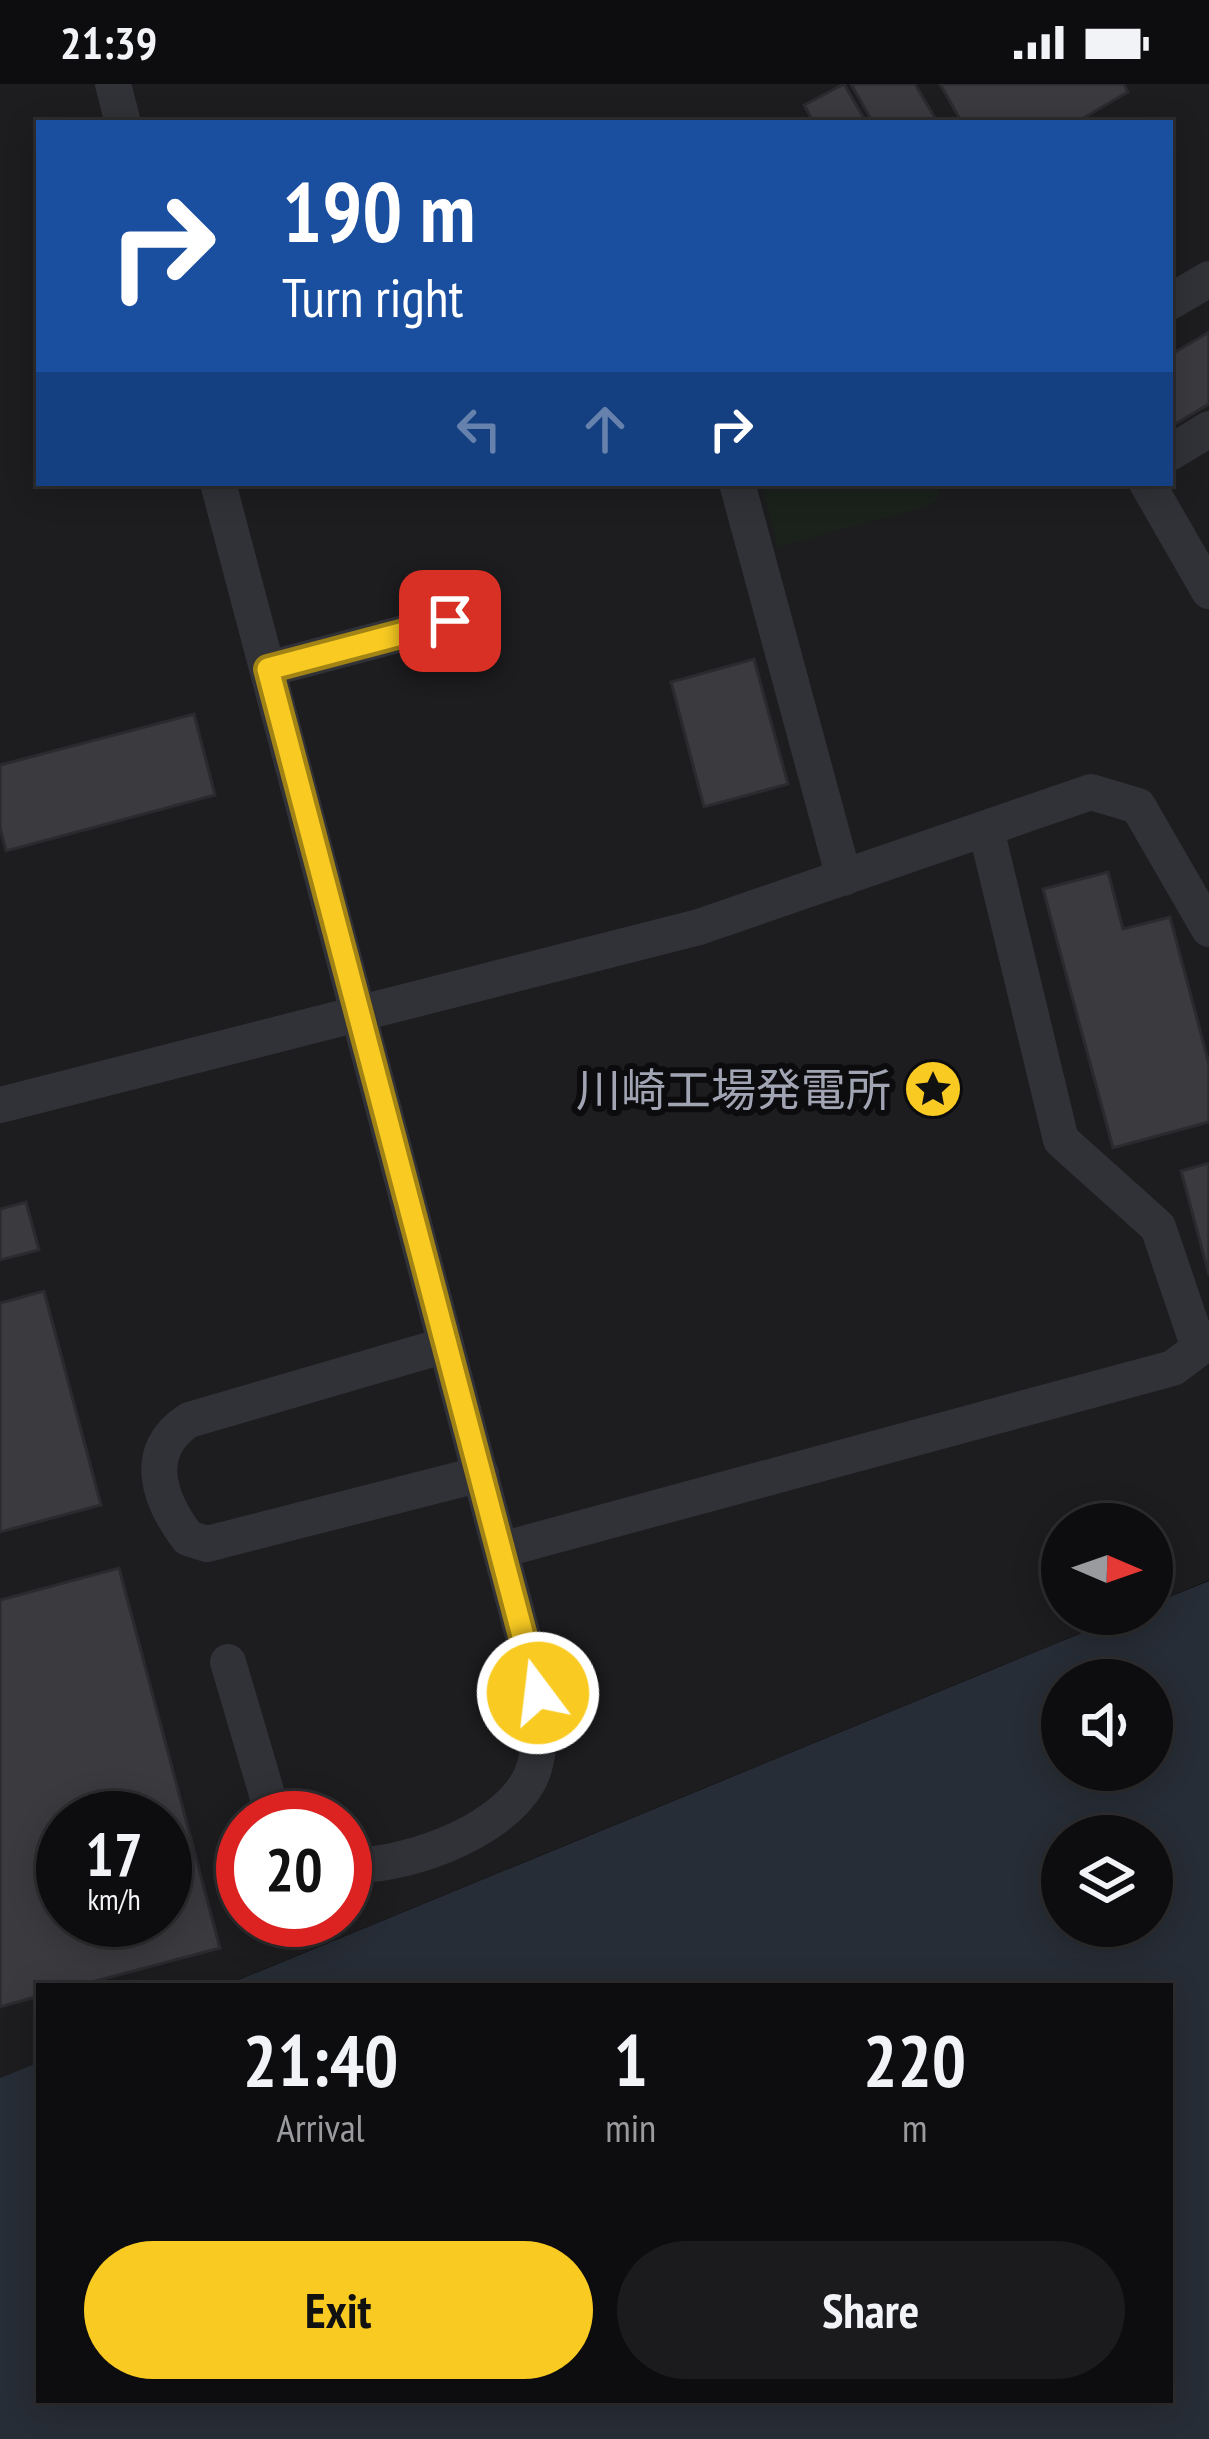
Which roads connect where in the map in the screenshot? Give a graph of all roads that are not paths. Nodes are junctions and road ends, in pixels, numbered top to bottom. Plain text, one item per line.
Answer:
1 (113, 84) edge
2 (122, 120) edge
3 (1209, 279) edge
4 (1173, 300) edge
5 (1209, 429) edge
6 (1173, 451) edge
7 (219, 486) edge
8 (738, 486) edge
9 (1149, 486) edge
10 (1209, 591) edge
11 (450, 621) dead end
12 (268, 669) junction
13 (986, 829) junction
14 (844, 878) junction
15 (1209, 929) edge
16 (358, 1011) junction
17 (0, 1105) edge
18 (1204, 1344) edge
19 (446, 1345) junction
20 (481, 1474) junction
21 (501, 1550) junction
22 (227, 1662) dead end
23 (266, 1791) edge
24 (372, 1863) edge

1 - 2 lane
3 - 4 lane
5 - 6 lane
7 - 12 lane
8 - 14 lane
9 - 10 lane
11 - 12 lane
12 - 16 lane
13 - 14 lane
13 - 15 lane
13 - 18 lane
14 - 16 lane
16 - 17 lane
16 - 19 lane
18 - 21 lane
19 - 20 lane
19 - 20 lane
20 - 21 lane
21 - 24 lane
22 - 23 lane

